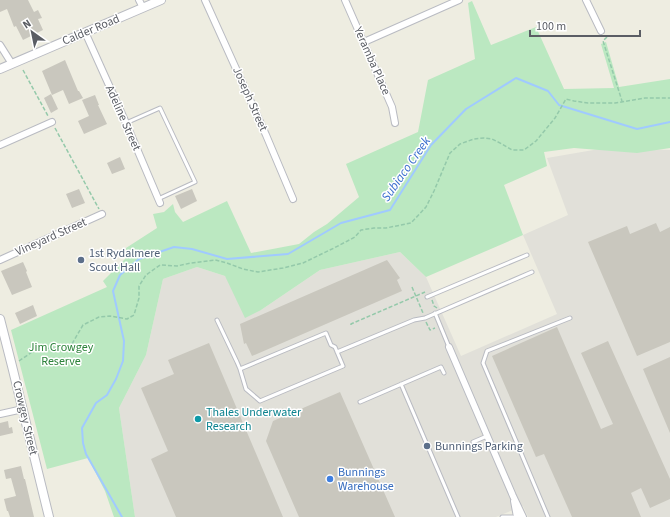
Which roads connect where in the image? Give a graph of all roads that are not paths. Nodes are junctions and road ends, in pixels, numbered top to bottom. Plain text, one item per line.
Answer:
1 (161, 0) edge
2 (205, 0) edge
3 (345, 0) edge
4 (459, 0) edge
5 (586, 0) edge
6 (141, 4) edge
7 (601, 31) dead end
8 (85, 32) junction
9 (364, 42) junction
10 (0, 44) edge
11 (12, 64) junction
12 (0, 69) edge
13 (52, 122) road end
14 (126, 123) junction
15 (395, 123) dead end
16 (0, 145) edge
17 (293, 199) dead end
18 (159, 201) joint
19 (102, 214) road end
20 (526, 255) dead end
21 (0, 260) edge
22 (532, 272) dead end
23 (428, 297) road end
24 (437, 313) junction
25 (570, 318) dead end
26 (0, 319) edge
27 (217, 320) dead end
28 (449, 347) joint
29 (337, 352) junction
30 (240, 370) junction
31 (444, 373) dead end
32 (401, 384) junction
33 (360, 402) dead end
34 (23, 409) junction
35 (0, 414) edge
36 (487, 436) junction
37 (473, 442) dead end
38 (513, 496) junction
39 (48, 517) edge
40 (458, 517) edge
41 (502, 517) edge
42 (513, 517) edge
43 (517, 517) edge
44 (523, 517) edge
45 (548, 517) edge

1 - 6 street, Calder Road
2 - 17 street, Joseph Street
3 - 9 street, Yeramba Place
4 - 9 street
5 - 7 street
6 - 8 street, Calder Road
8 - 11 street, Calder Road
8 - 14 street, Adeline Street
9 - 15 street, Yeramba Place
10 - 11 street
11 - 12 street, Calder Road
13 - 16 street
14 - 18 street, Adeline Street
14 - 18 lane
19 - 21 street, Vineyard Street
20 - 23 lane
22 - 24 lane
24 - 28 lane
24 - 29 lane
25 - 45 lane
26 - 34 street, Crowgey Street
27 - 30 lane
28 - 36 street
29 - 30 lane
29 - 30 lane
31 - 32 lane
32 - 33 lane
32 - 40 lane
34 - 35 street
34 - 39 street, Crowgey Street
36 - 37 lane
36 - 38 street
38 - 43 street
38 - 44 street
41 - 42 lane

